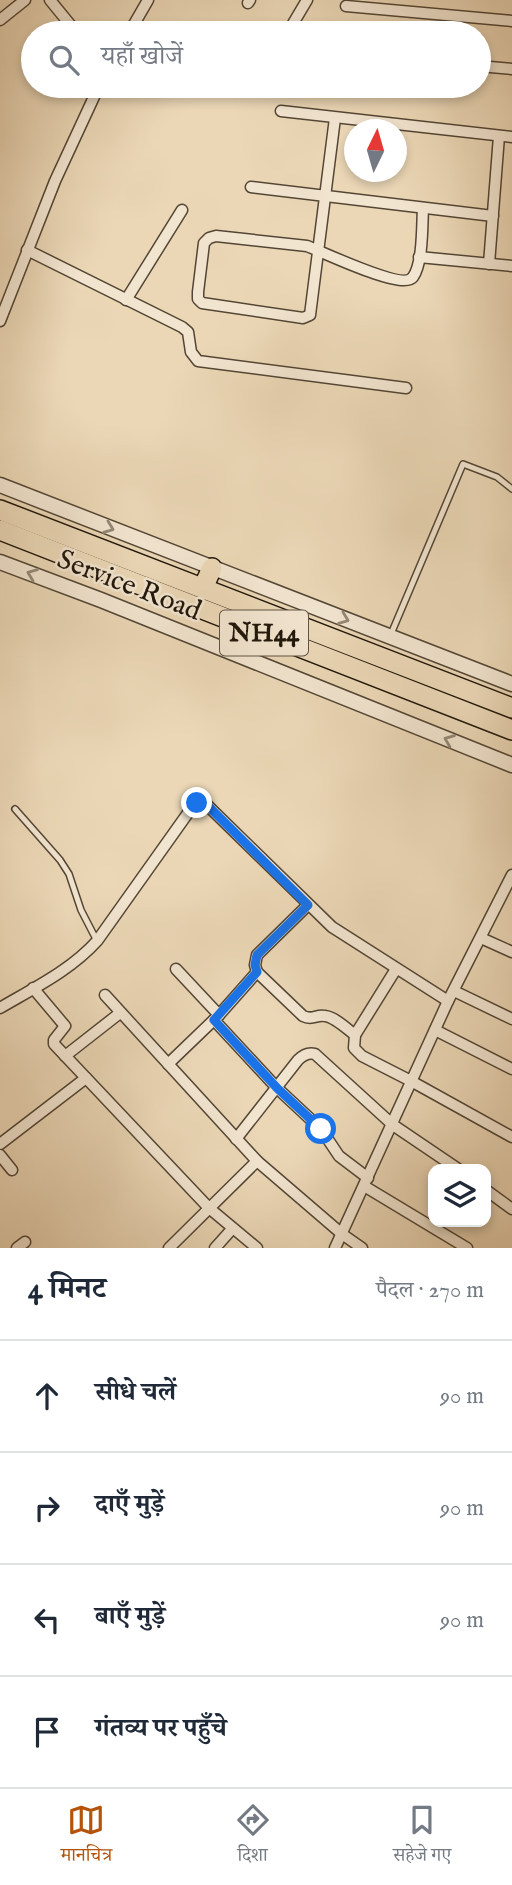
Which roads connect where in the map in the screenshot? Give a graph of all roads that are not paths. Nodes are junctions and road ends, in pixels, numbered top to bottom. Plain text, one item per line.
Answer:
1 (24, 0) edge
2 (50, 0) edge
3 (134, 0) edge
4 (307, 0) edge
5 (146, 5) edge
6 (346, 6) dead end
7 (0, 20) edge
8 (67, 21) edge
9 (136, 21) edge
10 (295, 21) edge
11 (512, 21) edge
12 (491, 67) edge
13 (512, 69) edge
14 (93, 98) edge
15 (281, 111) dead end
16 (335, 118) junction
17 (499, 136) junction
18 (512, 137) edge
19 (251, 187) dead end
20 (326, 197) junction
21 (423, 208) junction
22 (182, 210) dead end
23 (493, 216) junction
24 (27, 250) junction
25 (320, 251) junction
26 (419, 257) junction
27 (489, 264) junction
28 (512, 266) edge
29 (127, 300) junction
30 (0, 321) edge
31 (406, 388) dead end
32 (0, 485) edge
33 (512, 489) edge
34 (0, 510) edge
35 (5, 536) edge
36 (0, 562) edge
37 (212, 568) junction
38 (202, 588) junction
39 (389, 637) junction
40 (512, 684) edge
41 (512, 708) edge
42 (512, 730) edge
43 (512, 765) edge
44 (15, 809) dead end
45 (512, 875) edge
46 (509, 890) edge
47 (308, 905) junction
48 (481, 938) junction
49 (97, 941) junction
50 (512, 952) edge
51 (176, 969) dead end
52 (396, 969) junction
53 (257, 972) junction
54 (33, 988) junction
55 (105, 995) dead end
56 (451, 996) junction
57 (0, 1008) edge
58 (120, 1013) junction
59 (217, 1017) junction
60 (512, 1019) edge
61 (435, 1030) junction
62 (355, 1035) junction
63 (65, 1056) junction
64 (168, 1064) junction
65 (512, 1069) edge
66 (86, 1078) junction
67 (411, 1081) junction
68 (277, 1088) junction
69 (393, 1125) junction
70 (512, 1137) edge
71 (236, 1139) junction
72 (0, 1144) edge
73 (0, 1155) edge
74 (257, 1161) junction
75 (451, 1164) edge
76 (12, 1170) dead end
77 (366, 1182) junction
78 (491, 1193) edge
79 (209, 1208) junction
80 (512, 1209) edge
81 (232, 1228) junction
82 (342, 1234) junction
83 (169, 1248) edge
84 (215, 1248) edge
85 (257, 1248) edge
86 (335, 1248) edge
87 (362, 1248) edge
88 (467, 1248) edge

1 - 7 street
2 - 8 street
3 - 5 street
4 - 10 street
5 - 9 street
6 - 11 street
12 - 13 street
14 - 24 street
15 - 16 street
16 - 17 street
16 - 20 street
17 - 18 street
17 - 23 street
19 - 20 street
20 - 21 street
20 - 25 street
21 - 23 street
21 - 26 street
22 - 29 street
23 - 27 street
24 - 29 street
24 - 30 street
25 - 25 street
25 - 26 street
26 - 27 street
27 - 28 street
29 - 31 street
32 -> 37 street, Service Road
33 - 39 lane
34 - 38 highway, NH44
35 - 42 highway, NH44
43 -> 36 street, Service Road
37 - 38 highway
37 -> 39 street, Service Road
38 - 41 highway, NH44
39 - 40 street, Service Road
44 - 49 lane
45 - 46 street
46 - 48 street
47 - 49 street
47 - 52 street
47 - 53 street
48 - 50 street
48 - 56 street
49 - 54 street
51 - 59 street
52 - 56 street
52 - 62 street
53 - 59 street
53 - 62 street
54 - 57 street
54 - 63 street
55 - 58 street
56 - 60 street
56 - 61 street
58 - 63 street
58 - 64 street
59 - 64 street
59 - 68 street
61 - 65 street
61 - 67 street
62 - 67 street
63 - 66 street
64 - 71 street
66 - 72 street
66 - 79 street
67 - 69 street
67 - 70 street
68 - 69 street
68 - 71 street
68 - 77 street
69 - 75 street
69 - 77 street
71 - 74 street
73 - 76 street
74 - 79 street
74 - 82 street
77 - 82 street
77 - 88 street
78 - 80 street
79 - 81 street
79 - 83 street
81 - 84 street
81 - 85 street
82 - 86 street
82 - 87 street

